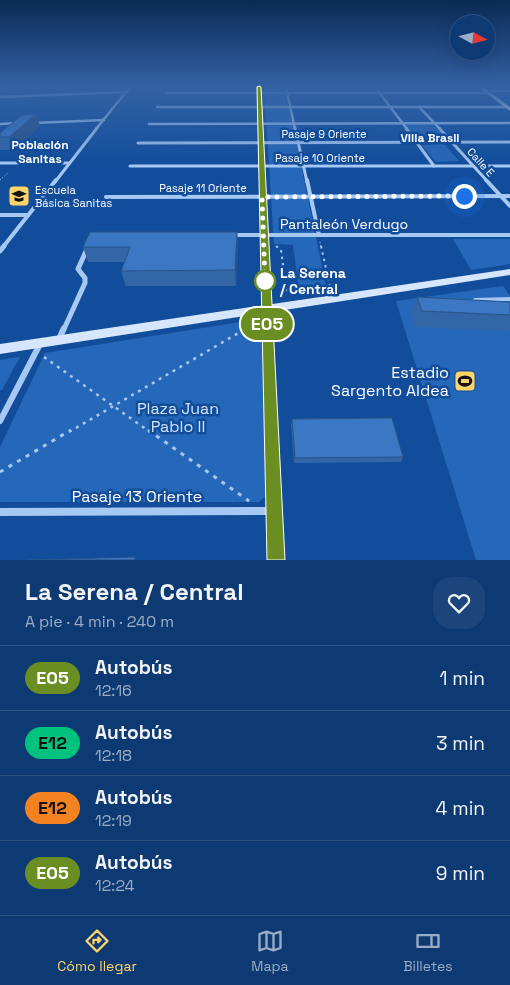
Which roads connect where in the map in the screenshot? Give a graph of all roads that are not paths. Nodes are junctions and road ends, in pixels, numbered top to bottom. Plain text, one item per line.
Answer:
1 (110, 113) edge
2 (260, 113) edge
3 (291, 113) edge
4 (395, 113) edge
5 (425, 113) edge
6 (104, 120) junction
7 (20, 123) edge
8 (30, 123) edge
9 (402, 123) junction
10 (434, 123) junction
11 (510, 123) edge
12 (0, 124) edge
13 (149, 124) dead end
14 (260, 124) junction
15 (294, 124) junction
16 (261, 142) junction
17 (298, 142) junction
18 (416, 142) junction
19 (451, 142) junction
20 (510, 142) edge
21 (138, 143) dead end
22 (0, 163) edge
23 (70, 164) junction
24 (130, 166) dead end
25 (262, 166) junction
26 (303, 166) junction
27 (434, 166) junction
28 (473, 166) junction
29 (510, 166) edge
30 (310, 196) junction
31 (500, 196) junction
32 (510, 196) edge
33 (106, 197) dead end
34 (262, 197) junction
35 (510, 206) edge
36 (0, 215) edge
37 (28, 215) junction
38 (224, 235) edge
39 (264, 235) junction
40 (319, 235) junction
41 (510, 235) edge
42 (91, 242) edge
43 (0, 251) edge
44 (509, 274) edge
45 (510, 299) edge
46 (472, 300) edge
47 (266, 312) junction
48 (58, 340) junction
49 (38, 347) junction
50 (0, 349) edge
51 (0, 421) edge
52 (269, 511) junction
53 (0, 512) edge
54 (276, 560) edge

1 - 6 street
2 - 14 street
3 - 15 street
4 - 9 street
5 - 10 street, Calle E
6 - 8 street
6 - 23 street
7 - 12 street
9 - 10 street
9 - 15 street
9 - 18 street
10 - 11 street
10 - 19 street, Calle E
13 - 14 street
14 - 15 street
14 - 16 street
15 - 17 street
16 - 17 street, Pasaje 9 Oriente
16 - 21 street, Pasaje 9 Oriente
16 - 25 street
17 - 18 street, Pasaje 9 Oriente
17 - 26 street
18 - 19 street, Pasaje 9 Oriente
18 - 27 street
19 - 20 street, Pasaje 9 Oriente
19 - 28 street, Calle E
22 - 23 street
23 - 37 street
24 - 25 street, Pasaje 10 Oriente
25 - 26 street, Pasaje 10 Oriente
25 - 34 street
26 - 27 street, Pasaje 10 Oriente
26 - 30 street
27 - 28 street, Pasaje 10 Oriente
28 - 29 street, Pasaje 10 Oriente
28 - 31 street, Calle E
30 - 31 street, Pasaje 11 Oriente
30 - 34 street, Pasaje 11 Oriente
30 - 40 street
31 - 32 street, Pasaje 11 Oriente
31 - 35 street, Calle E
33 - 34 street, Pasaje 11 Oriente
34 - 39 street
36 - 37 street
37 - 43 street
38 - 39 street, Pantaleón Verdugo
39 - 40 street, Pantaleón Verdugo
39 - 47 street
40 - 41 street, Pantaleón Verdugo
42 - 48 street
44 - 47 main road
45 - 46 lane
47 - 48 main road
47 - 52 street
48 - 49 main road
49 - 50 main road
49 - 51 street
52 - 53 street, Pasaje 13 Oriente
52 - 54 street

